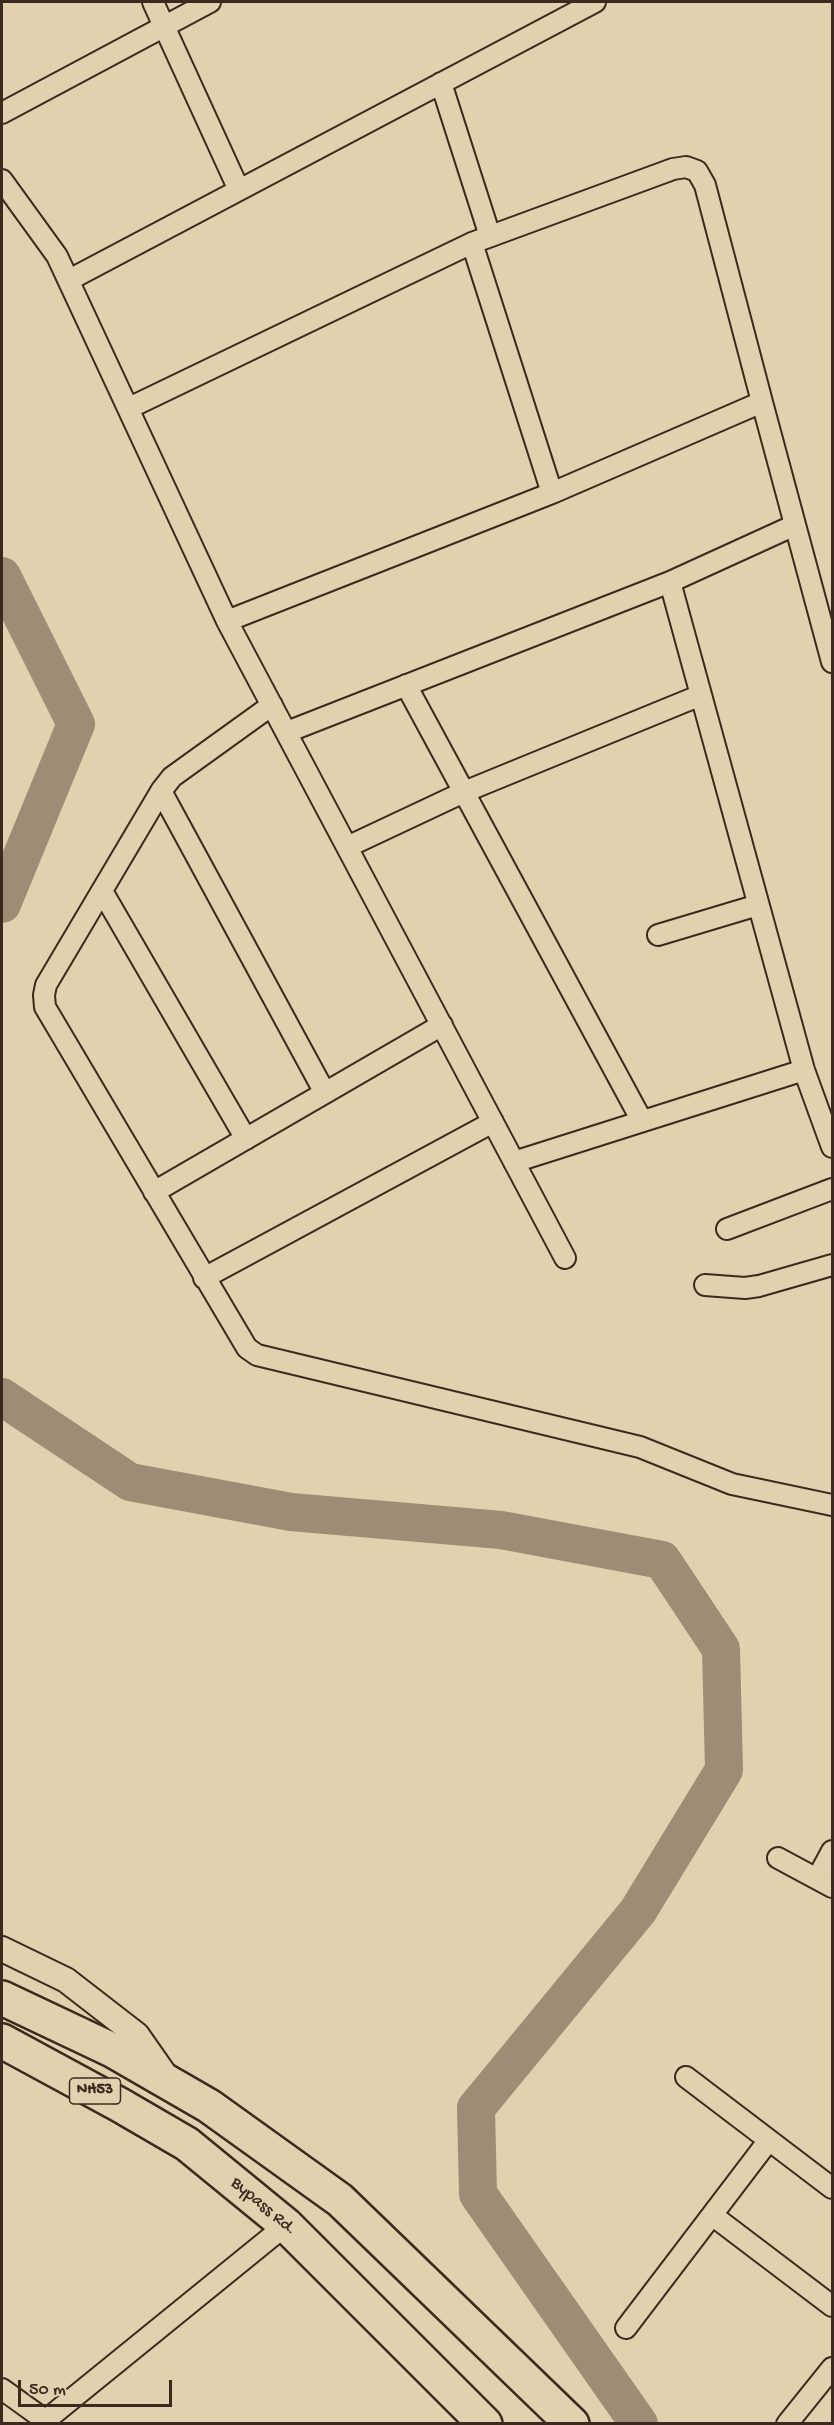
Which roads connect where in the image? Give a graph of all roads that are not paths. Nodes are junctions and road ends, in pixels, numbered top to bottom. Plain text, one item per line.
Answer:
1 (153, 2) edge
2 (210, 2) edge
3 (590, 3) edge
4 (165, 26) junction
5 (441, 83) junction
6 (2, 113) edge
7 (2, 180) edge
8 (239, 190) junction
9 (481, 240) junction
10 (69, 280) junction
11 (762, 402) junction
12 (129, 408) junction
13 (552, 493) junction
14 (795, 525) junction
15 (669, 582) junction
16 (227, 621) junction
17 (832, 662) edge
18 (406, 685) junction
19 (701, 695) junction
20 (272, 705) junction
21 (287, 732) junction
22 (161, 792) junction
23 (464, 792) junction
24 (347, 847) junction
25 (102, 891) junction
26 (758, 905) junction
27 (658, 935) dead end
28 (442, 1025) junction
29 (804, 1070) junction
30 (326, 1093) junction
31 (642, 1121) junction
32 (493, 1122) junction
33 (246, 1139) junction
34 (832, 1146) edge
35 (514, 1161) junction
36 (832, 1188) edge
37 (154, 1192) junction
38 (727, 1229) dead end
39 (565, 1258) dead end
40 (832, 1265) edge
41 (204, 1278) junction
42 (705, 1285) dead end
43 (832, 1505) edge
44 (832, 1851) edge
45 (778, 1858) dead end
46 (825, 1883) edge
47 (2, 1949) edge
48 (2, 1998) edge
49 (2, 2041) edge
50 (686, 2077) dead end
51 (172, 2086) junction
52 (769, 2140) junction
53 (832, 2188) edge
54 (712, 2215) junction
55 (286, 2225) junction
56 (832, 2306) edge
57 (626, 2328) dead end
58 (832, 2368) edge
59 (2, 2389) edge
60 (43, 2422) edge
61 (485, 2424) edge
62 (572, 2424) edge
63 (787, 2424) edge

1 - 4 street
2 - 4 street
3 - 5 street
4 - 6 street
4 - 8 street
5 - 8 street
5 - 9 street
7 - 10 street
8 - 10 street
9 - 11 street
9 - 12 street
9 - 13 street
10 - 12 street
11 - 13 street
11 - 14 street
12 - 16 street
13 - 16 street
14 - 15 street
14 - 17 street
15 - 18 street
15 - 19 street
16 - 20 street
18 - 21 street
18 - 23 street
19 - 23 street
19 - 26 street
20 - 21 street
20 - 22 street
21 - 24 street
22 - 25 street
22 - 30 street
23 - 24 street
23 - 31 street
24 - 28 street
25 - 33 street
25 - 37 street
26 - 27 street
26 - 29 street
28 - 30 street
28 - 32 street
29 - 31 street
29 - 34 street
30 - 33 street
31 - 35 street
32 - 35 street
32 - 41 street
33 - 37 street
35 - 39 street
36 - 38 street
37 - 41 street
40 - 42 street
41 - 43 street
44 - 46 street
45 - 46 street
47 - 51 street
48 - 51 highway
49 - 55 highway, Bypass Rd. / NH53
50 - 52 street
51 - 62 highway
52 - 53 street
52 - 54 street
54 - 56 street
54 - 57 street
55 - 60 street
55 - 61 highway, Bypass Rd.
58 - 63 street
59 - 60 street

